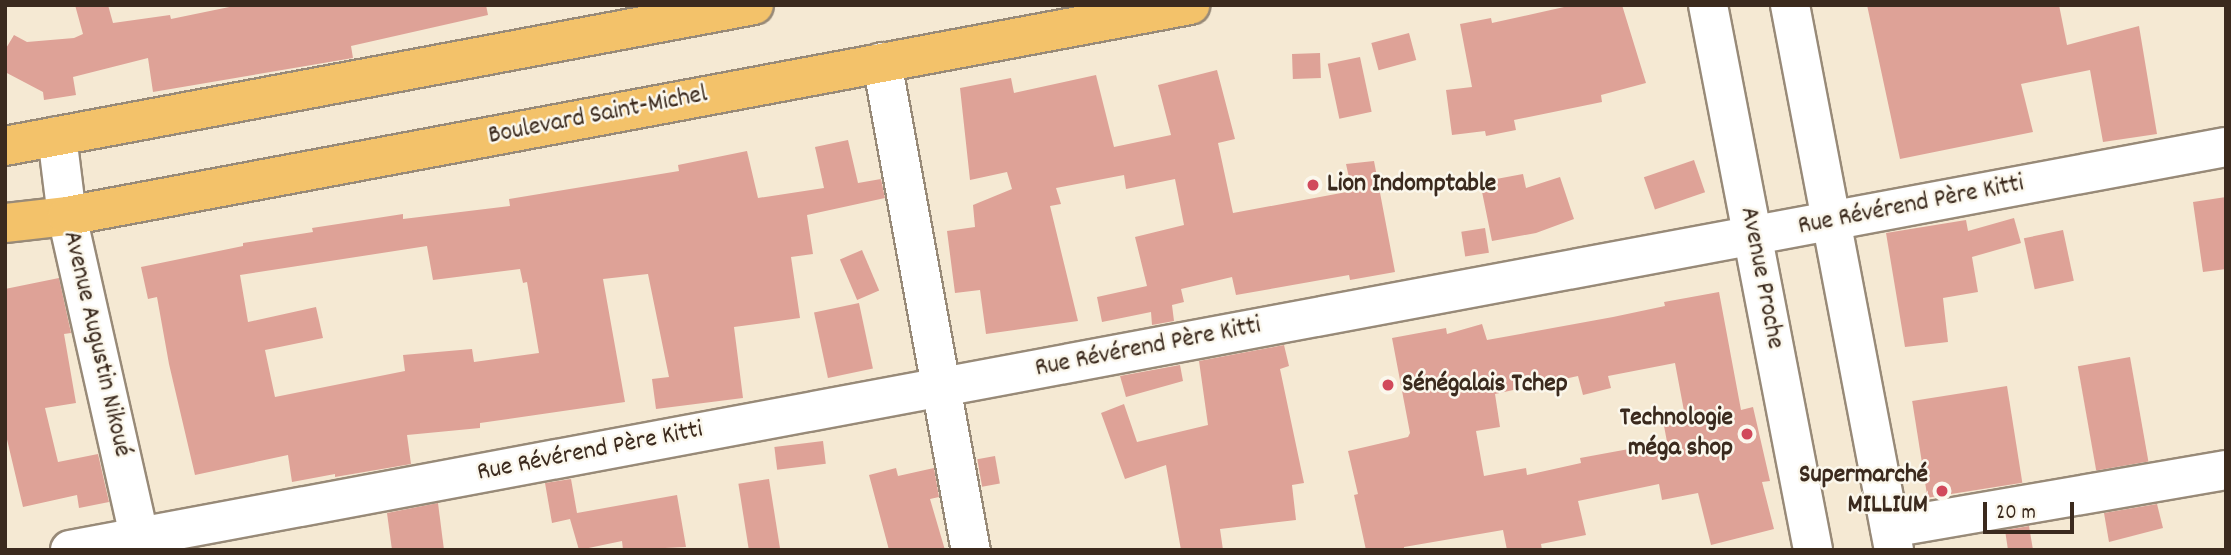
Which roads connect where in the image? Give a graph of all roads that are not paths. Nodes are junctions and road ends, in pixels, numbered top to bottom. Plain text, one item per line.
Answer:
1 (754, 5) edge
2 (1190, 5) edge
3 (1708, 5) edge
4 (1790, 5) edge
5 (882, 62) junction
6 (57, 136) junction
7 (5, 146) edge
8 (2226, 147) edge
9 (67, 216) junction
10 (1830, 220) junction
11 (5, 223) edge
12 (1752, 236) junction
13 (941, 387) junction
14 (2226, 470) edge
15 (1892, 539) edge
16 (140, 543) edge
17 (70, 550) edge
18 (971, 550) edge
19 (1813, 550) edge

1 - 6 main road
2 - 5 main road, Boulevard Saint-Michel
3 - 12 street, Avenue Proche
4 - 10 street
5 - 9 main road, Boulevard Saint-Michel
5 - 13 street
6 - 7 main road
6 - 9 street, Avenue Augustin Nikoué
8 - 10 street, Rue Révérend Père Kitti
9 - 11 main road, Boulevard Saint-Michel
9 - 16 street, Avenue Augustin Nikoué
10 - 12 street, Rue Révérend Père Kitti
10 - 15 street
12 - 13 street, Rue Révérend Père Kitti
12 - 19 street, Avenue Proche
13 - 16 street, Rue Révérend Père Kitti
13 - 18 street
14 - 15 street
16 - 17 street, Rue Révérend Père Kitti

